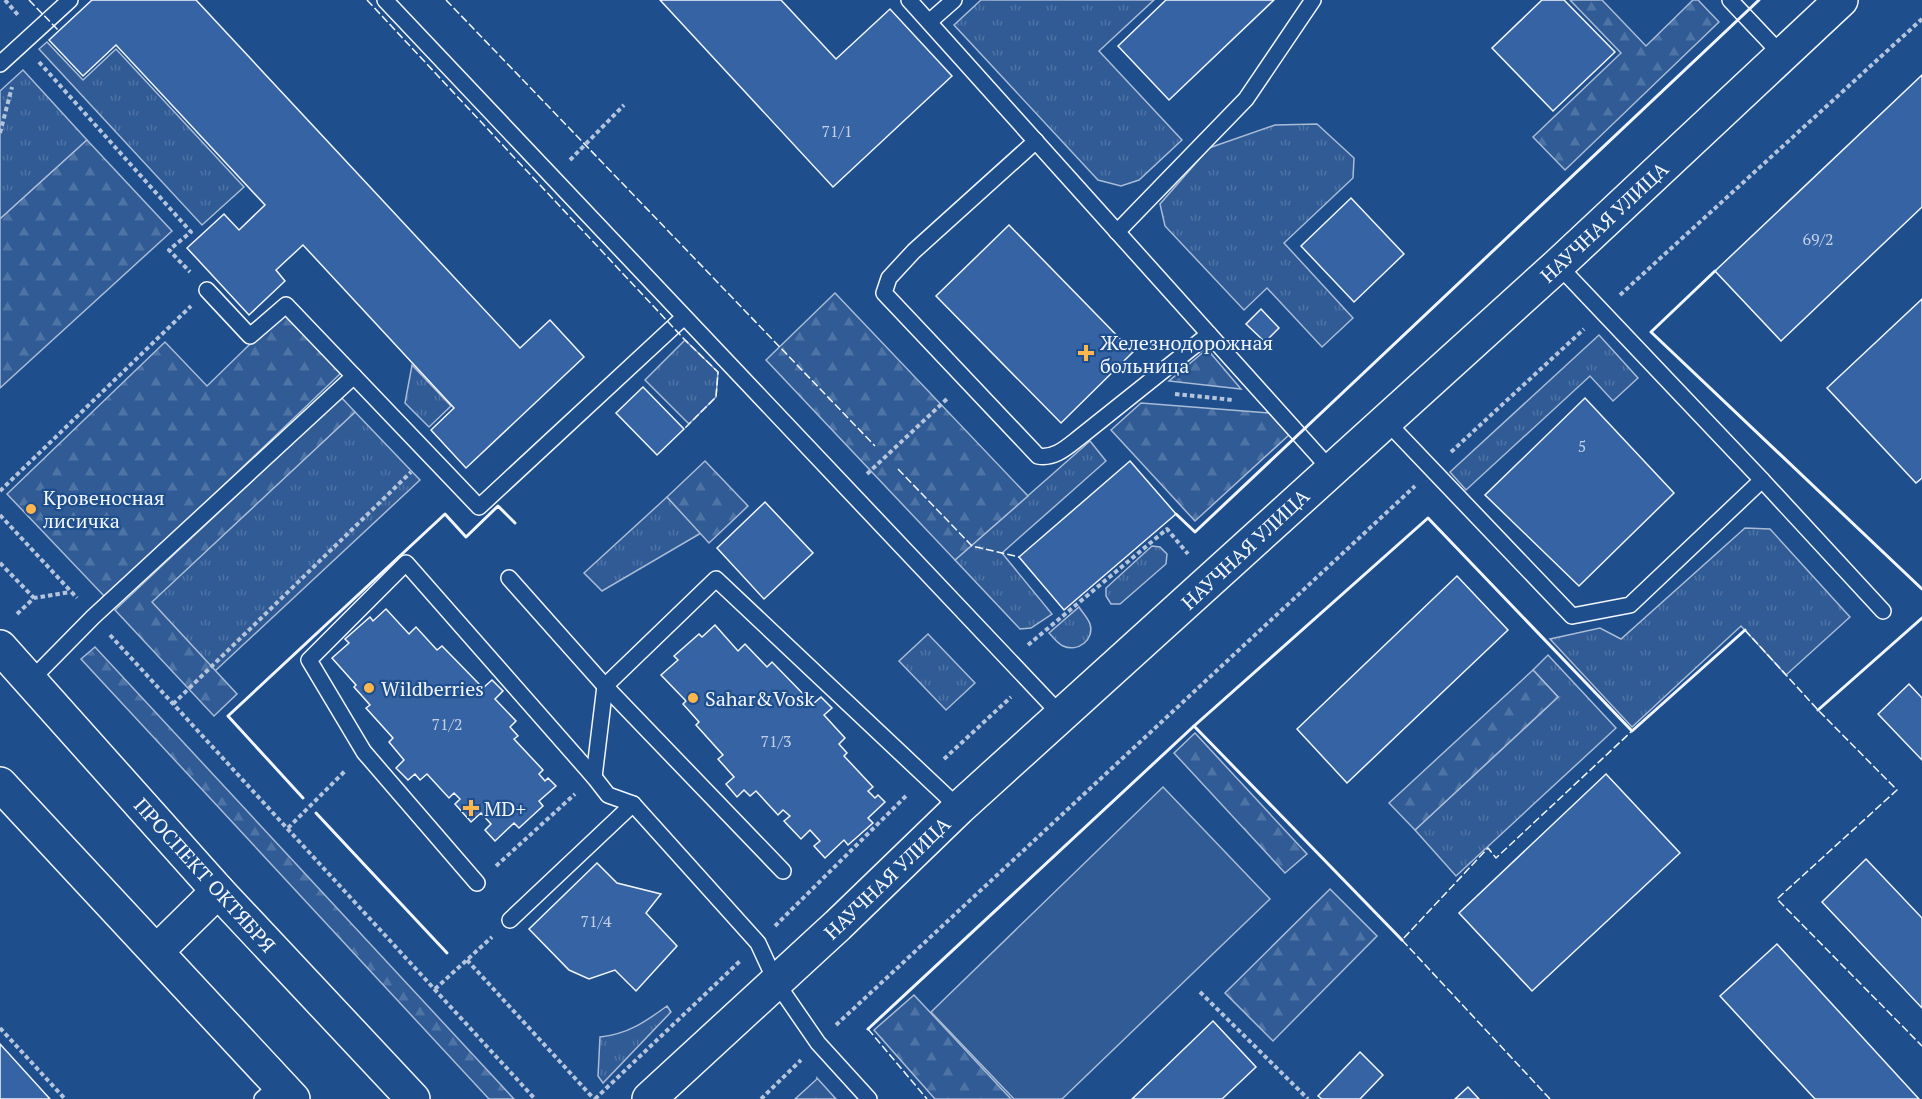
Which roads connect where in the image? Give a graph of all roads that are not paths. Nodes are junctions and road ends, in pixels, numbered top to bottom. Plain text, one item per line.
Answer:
1 (70, 0) edge
2 (909, 0) edge
3 (954, 0) edge
4 (1313, 0) edge
5 (1730, 0) edge
6 (1841, 0) edge
7 (387, 1) edge
8 (929, 22) junction
9 (1782, 55) junction
10 (0, 64) edge
11 (1036, 141) junction
12 (1117, 232) junction
13 (1558, 265) junction
14 (207, 290) road end
15 (684, 317) junction
16 (1209, 334) junction
17 (354, 376) junction
18 (1385, 420) junction
19 (1331, 470) junction
20 (1762, 480) junction
21 (509, 578) dead end
22 (1883, 611) dead end
23 (0, 647) edge
24 (29, 682) junction
25 (605, 686) junction
26 (1061, 715) junction
27 (594, 777) junction
28 (0, 784) edge
29 (633, 804) junction
30 (959, 808) junction
31 (783, 871) dead end
32 (477, 884) road end
33 (218, 891) junction
34 (510, 920) road end
35 (157, 951) junction
36 (776, 982) junction
37 (278, 1094) edge
38 (413, 1099) edge
39 (649, 1099) edge
40 (869, 1099) edge

1 - 10 lane
2 - 8 lane
3 - 8 lane
4 - 12 lane
5 - 9 lane
6 - 9 street, НАУЧНАЯ УЛИЦА
7 - 15 lane
8 - 11 lane
9 - 13 street, НАУЧНАЯ УЛИЦА
11 - 12 lane
11 - 16 lane
12 - 16 lane
13 - 18 street, НАУЧНАЯ УЛИЦА
13 - 20 lane
14 - 17 lane
15 - 17 lane
15 - 26 lane
16 - 19 lane
17 - 24 lane
18 - 19 street, НАУЧНАЯ УЛИЦА
18 - 20 lane
19 - 26 street, НАУЧНАЯ УЛИЦА
20 - 22 lane
21 - 25 lane
23 - 24 street, ПРОСПЕКТ ОКТЯБРЯ
24 - 33 street, ПРОСПЕКТ ОКТЯБРЯ
25 - 27 lane
25 - 30 lane
25 - 31 lane
26 - 30 street, НАУЧНАЯ УЛИЦА
27 - 29 lane
27 - 32 lane
28 - 35 street
29 - 34 lane
29 - 36 lane
30 - 36 street, НАУЧНАЯ УЛИЦА
33 - 35 street
33 - 38 street, ПРОСПЕКТ ОКТЯБРЯ
35 - 37 street
36 - 39 street, НАУЧНАЯ УЛИЦА
36 - 40 lane

